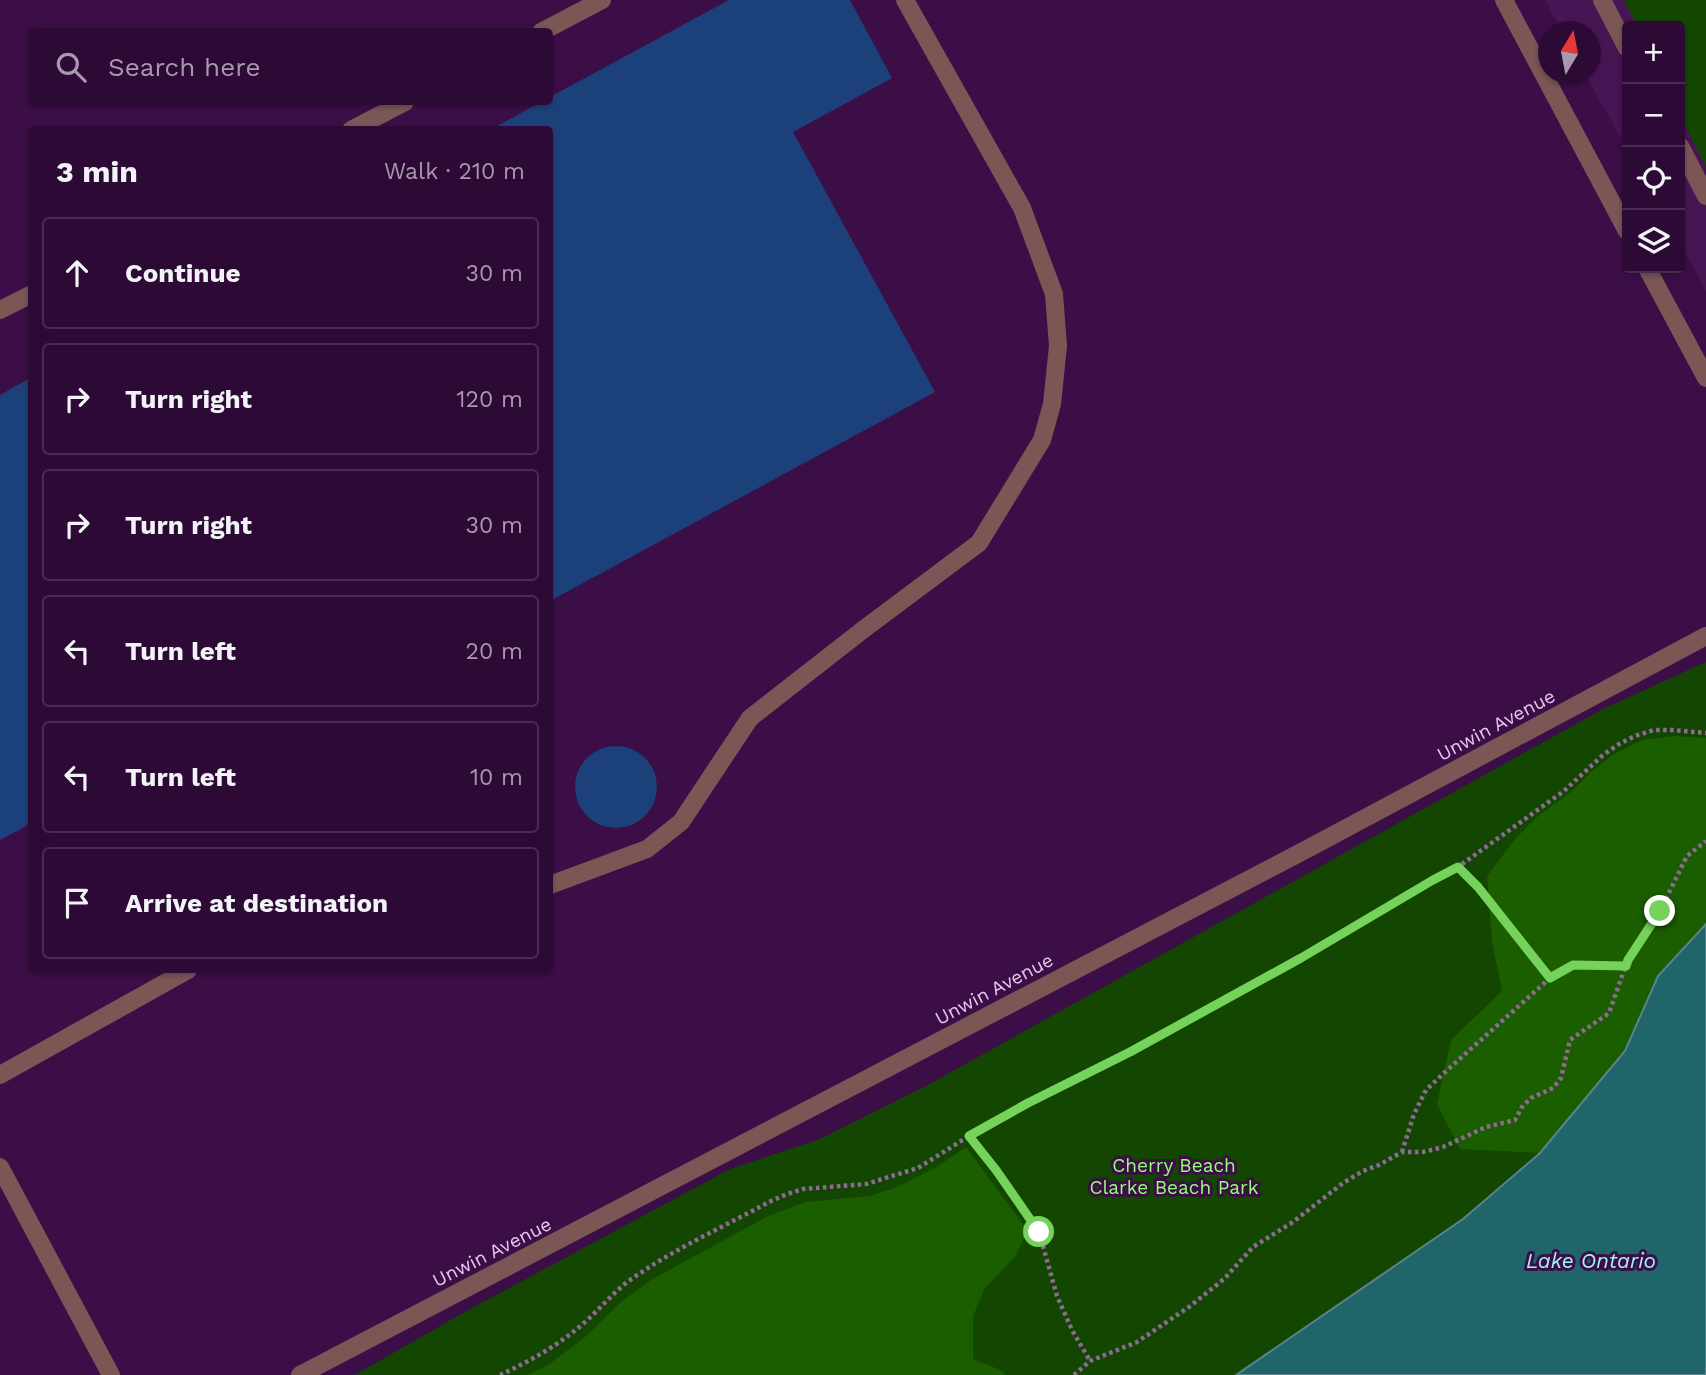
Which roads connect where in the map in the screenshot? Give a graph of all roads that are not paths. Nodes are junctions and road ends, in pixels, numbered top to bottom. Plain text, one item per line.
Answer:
1 (602, 0) edge
2 (905, 0) edge
3 (1504, 0) edge
4 (1602, 0) edge
5 (549, 28) edge
6 (1622, 38) edge
7 (399, 105) edge
8 (359, 126) edge
9 (1681, 147) edge
10 (1706, 196) edge
11 (1622, 222) edge
12 (1650, 273) edge
13 (28, 296) edge
14 (0, 310) edge
15 (1706, 378) edge
16 (1706, 636) edge
17 (553, 884) edge
18 (183, 973) edge
19 (0, 1075) edge
20 (0, 1167) edge
21 (111, 1375) edge
22 (300, 1375) edge

1 - 5 street
2 - 17 street
3 - 11 street
4 - 6 street
7 - 8 street
9 - 10 street
12 - 15 street
13 - 14 street
16 - 22 street, Unwin Avenue
18 - 19 street
20 - 21 street

